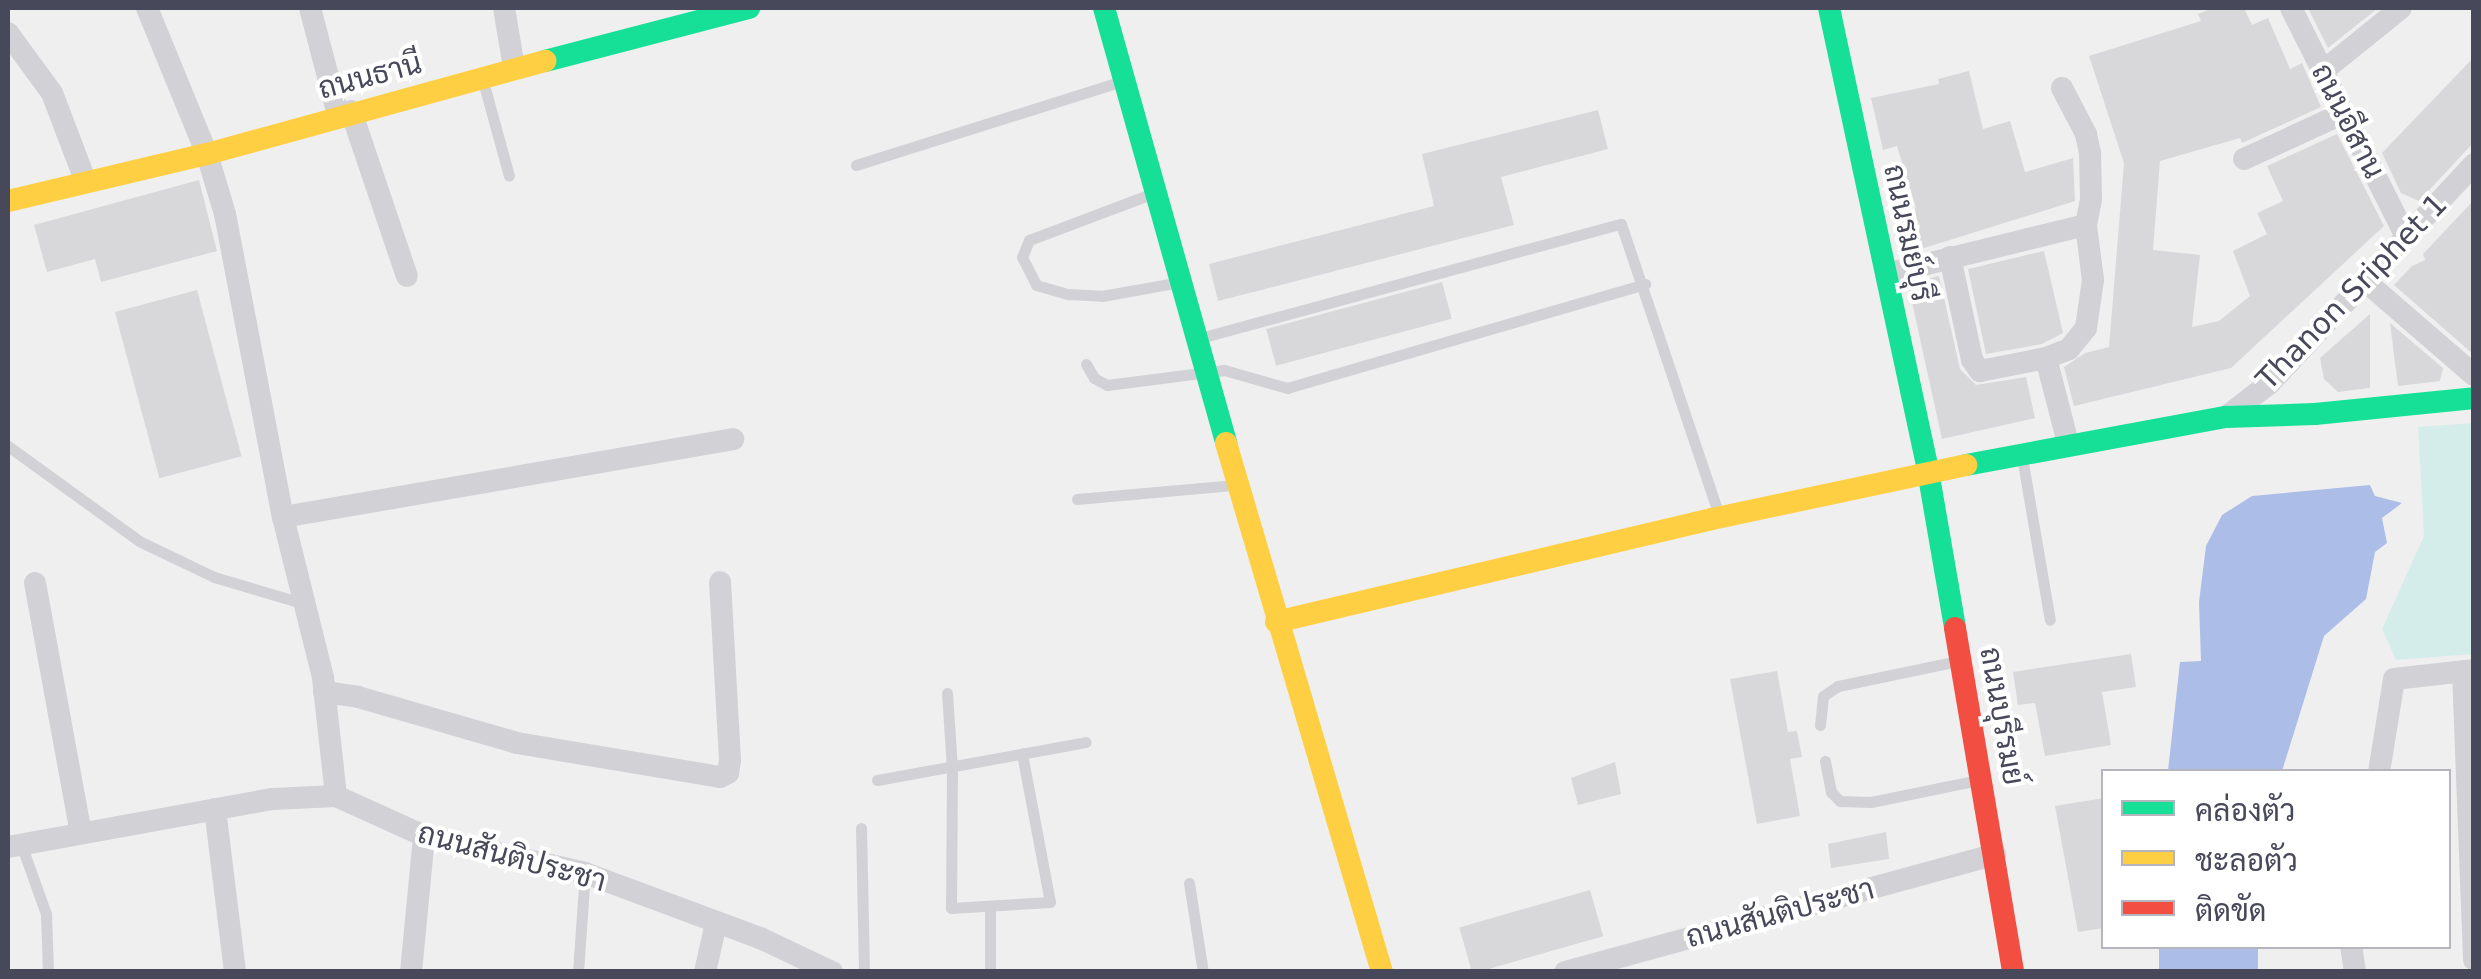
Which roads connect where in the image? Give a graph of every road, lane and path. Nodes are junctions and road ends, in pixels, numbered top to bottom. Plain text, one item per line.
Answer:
1 (147, 8) edge
2 (310, 8) edge
3 (504, 8) edge
4 (749, 8) edge
5 (1104, 8) edge
6 (1829, 8) edge
7 (2291, 8) edge
8 (2401, 8) edge
9 (692, 14) edge
10 (8, 34) edge
11 (514, 68) junction
12 (2323, 71) junction
13 (482, 77) junction
14 (1123, 81) junction
15 (2062, 88) dead end
16 (344, 113) junction
17 (2344, 113) junction
18 (207, 154) junction
19 (2244, 159) dead end
20 (856, 166) dead end
21 (509, 176) dead end
22 (2469, 178) edge
23 (85, 180) junction
24 (1154, 194) junction
25 (8, 202) edge
26 (2086, 225) junction
27 (2406, 235) junction
28 (1950, 257) junction
29 (1886, 274) junction
30 (406, 276) dead end
31 (1178, 282) junction
32 (2365, 282) junction
33 (1645, 284) junction
34 (1196, 339) junction
35 (2046, 358) junction
36 (1086, 364) dead end
37 (1206, 373) junction
38 (2474, 376) edge
39 (2474, 398) edge
40 (2226, 417) junction
41 (733, 439) dead end
42 (2068, 443) junction
43 (8, 446) edge
44 (2022, 453) junction
45 (1928, 470) junction
46 (1239, 485) junction
47 (1077, 499) dead end
48 (283, 517) junction
49 (1720, 517) junction
50 (720, 582) dead end
51 (35, 583) dead end
52 (305, 604) junction
53 (2050, 620) dead end
54 (1276, 622) junction
55 (1962, 660) junction
56 (2468, 671) edge
57 (324, 692) junction
58 (947, 693) dead end
59 (1820, 725) dead end
60 (1086, 742) dead end
61 (1022, 754) junction
62 (1825, 761) dead end
63 (952, 768) junction
64 (2380, 769) edge
65 (1982, 779) junction
66 (878, 780) dead end
67 (2471, 791) edge
68 (336, 796) junction
69 (215, 809) junction
70 (861, 828) dead end
71 (81, 832) junction
72 (424, 836) junction
73 (14, 846) edge
74 (1995, 854) junction
75 (585, 873) junction
76 (1190, 883) dead end
77 (990, 906) junction
78 (716, 923) junction
79 (2474, 960) edge
80 (48, 972) edge
81 (235, 972) edge
82 (411, 972) edge
83 (578, 972) edge
84 (705, 972) edge
85 (832, 972) edge
86 (864, 972) edge
87 (990, 972) edge
88 (1203, 972) edge
89 (1382, 972) edge
90 (1564, 972) edge
91 (2013, 972) edge

1 - 18 street
2 - 16 street
3 - 11 street
4 - 9 street, ถนนธานี
5 - 14 street
6 - 29 street, ถนนรมย์บุรี
7 - 12 street, ถนนอีสาน
8 - 12 street
9 - 11 street, ถนนธานี
10 - 23 street
11 - 13 street, ถนนธานี
12 - 17 street, ถนนอีสาน
13 - 16 street, ถนนธานี
13 - 21 lane
14 - 20 lane
14 - 24 street
15 - 26 street
16 - 18 street, ถนนธานี
16 - 30 street
17 - 19 street
17 - 27 street, ถนนอีสาน
18 - 23 street, ถนนธานี
18 - 48 street
22 - 27 street, Thanon Sriphet 1
23 - 25 street, ถนนธานี
24 - 31 street
24 - 31 lane
26 - 28 street
26 - 35 street
27 - 32 street, Thanon Sriphet 1
28 - 29 street
28 - 35 street
29 - 45 street, ถนนรมย์บุรี
31 - 34 street
32 - 38 street
32 - 40 street, Thanon Sriphet 1
33 - 34 lane
33 - 37 lane
33 - 49 lane
34 - 37 street
35 - 42 street
36 - 37 lane
37 - 46 street
39 - 40 street
40 - 42 street
41 - 48 street
42 - 44 street
43 - 52 lane
44 - 45 street
44 - 53 lane
45 - 49 street
45 - 55 street, ถนนบุรีรมย์
46 - 47 lane
46 - 54 street
48 - 52 street
49 - 54 street
50 - 57 street
51 - 71 street
52 - 57 street
54 - 89 street
55 - 59 lane
55 - 65 street, ถนนบุรีรมย์
56 - 64 street
56 - 67 street
57 - 68 street
58 - 63 lane
60 - 61 lane
61 - 63 lane
61 - 77 lane
62 - 65 lane
63 - 66 lane
63 - 77 lane
65 - 74 street, ถนนบุรีรมย์
67 - 79 street
68 - 69 street
68 - 72 street, ถนนสันติประชา
69 - 71 street
69 - 81 street
70 - 86 lane
71 - 73 street
72 - 75 street, ถนนสันติประชา
72 - 82 street
73 - 80 lane
74 - 90 street, ถนนสันติประชา
74 - 91 street, ถนนบุรีรมย์
75 - 78 street, ถนนสันติประชา
75 - 83 lane
76 - 88 lane
77 - 87 lane
78 - 84 street
78 - 85 street, ถนนสันติประชา

